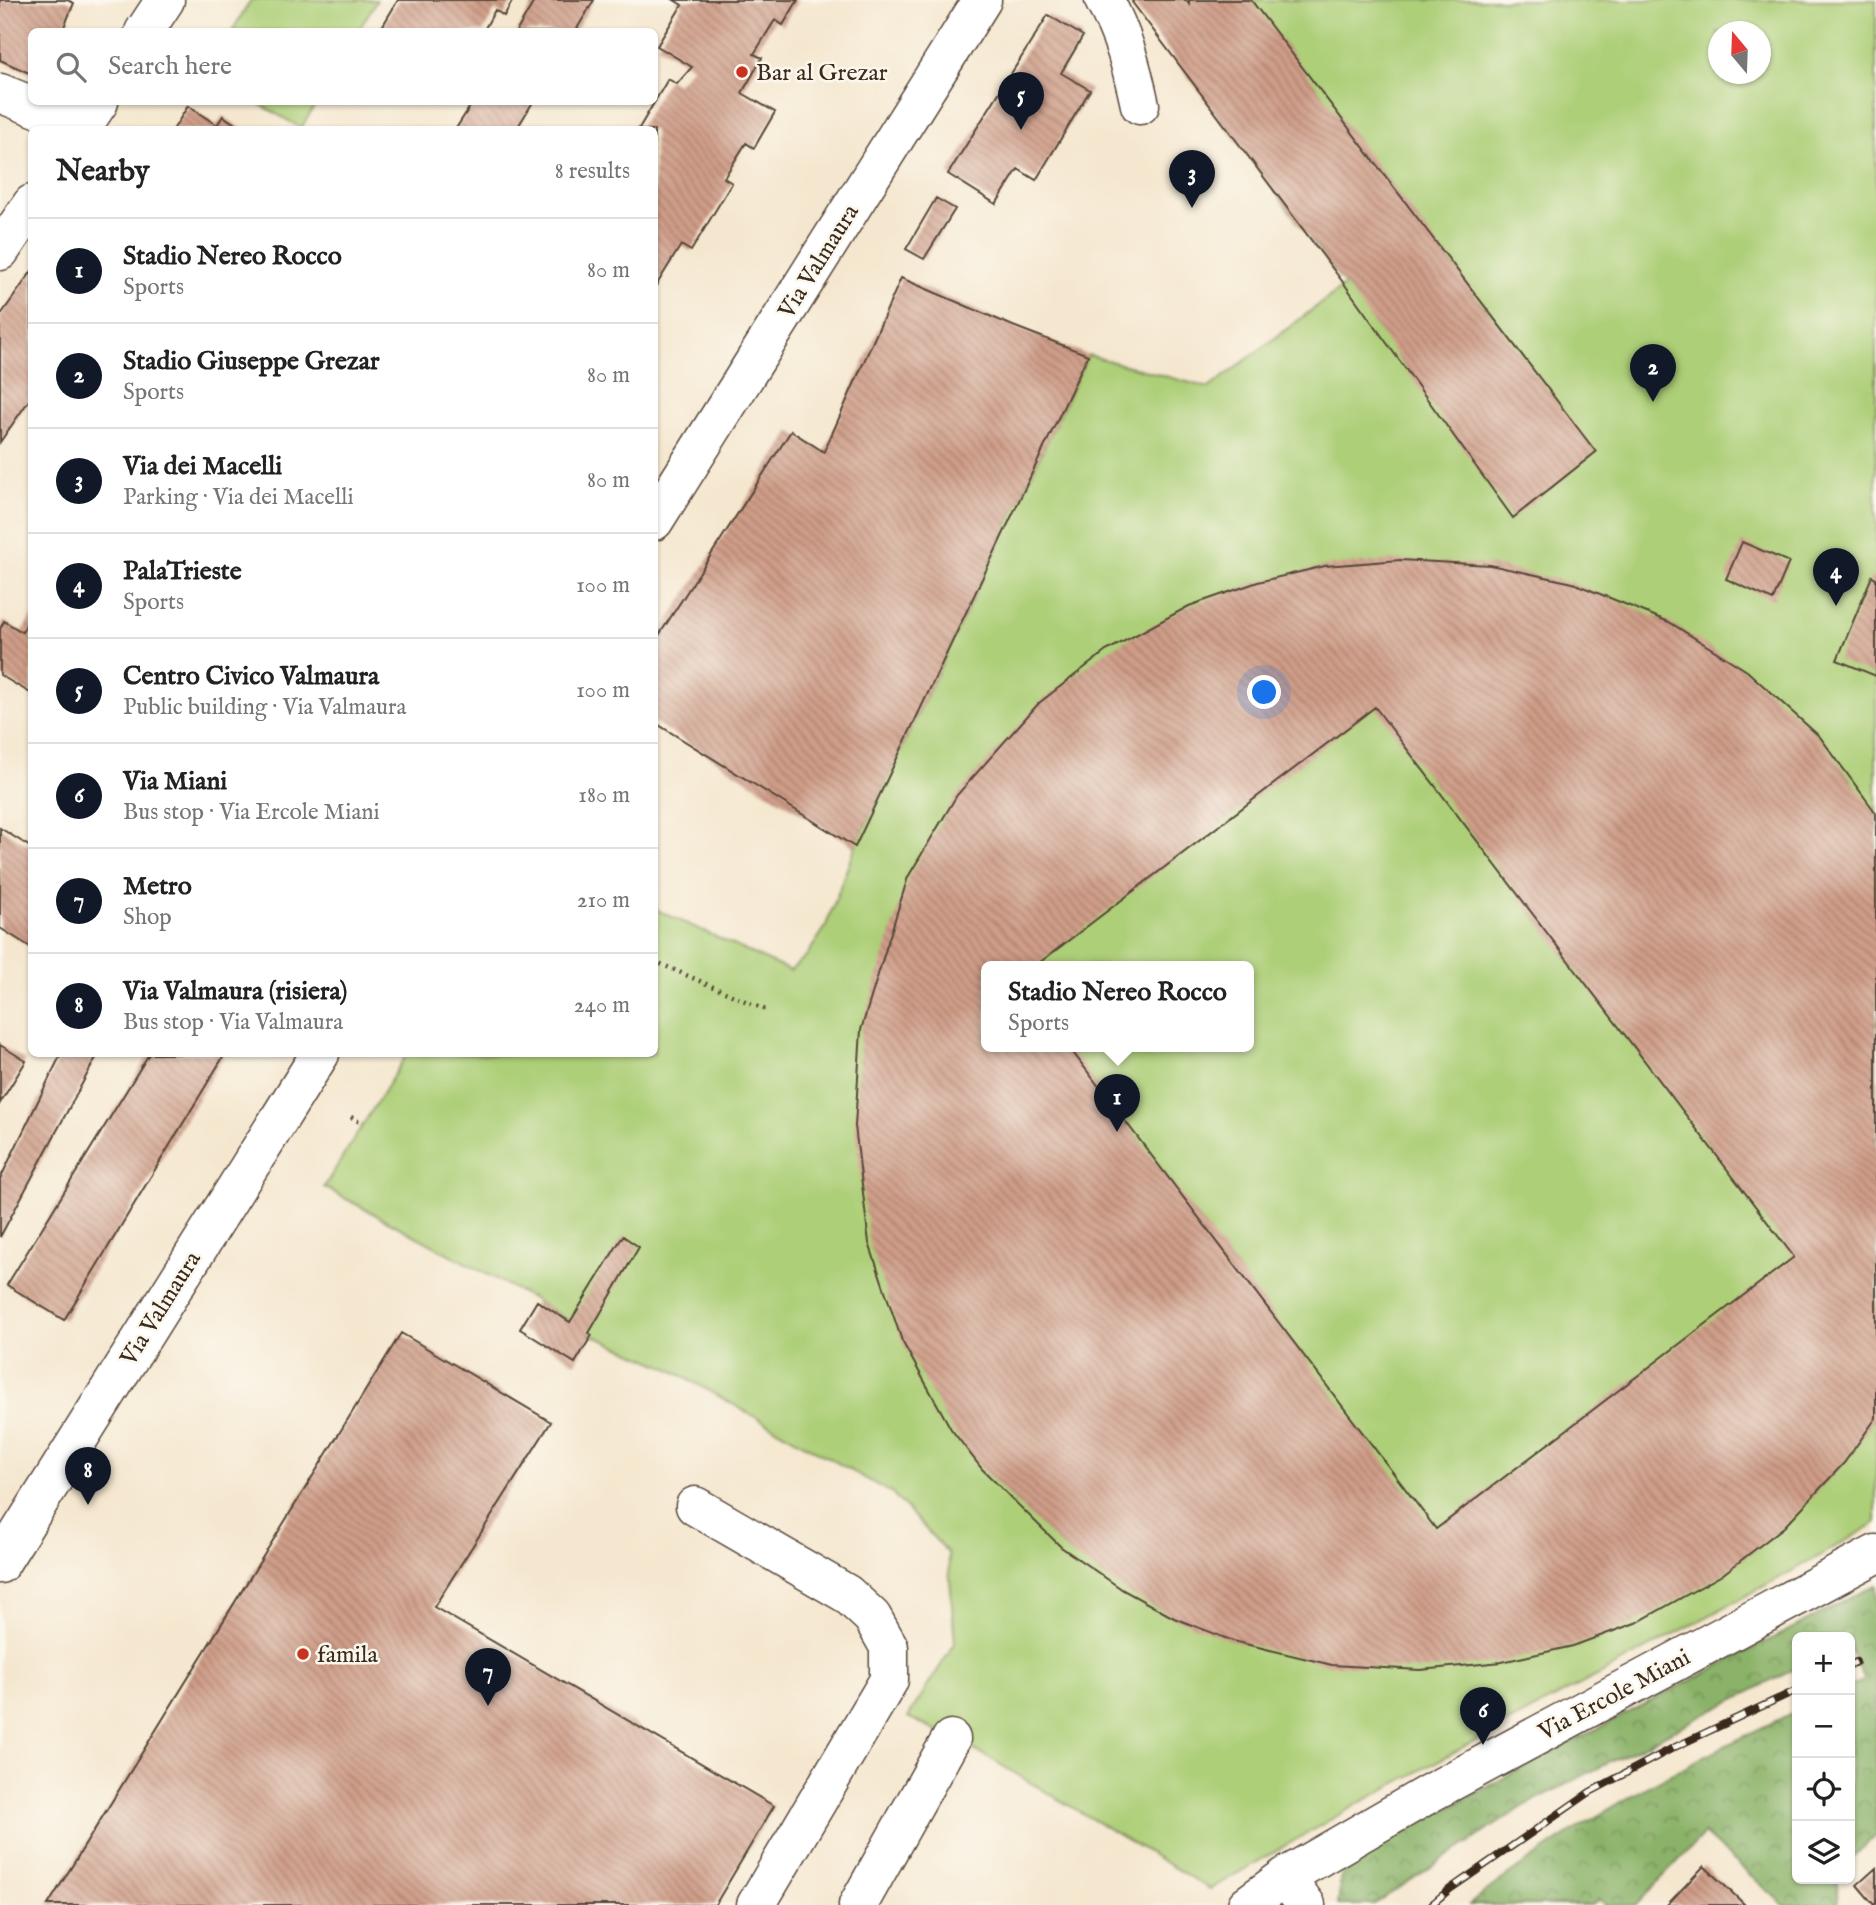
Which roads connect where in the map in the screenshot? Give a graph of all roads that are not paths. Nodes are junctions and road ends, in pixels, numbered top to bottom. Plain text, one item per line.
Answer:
1 (165, 0) edge
2 (982, 0) edge
3 (1104, 0) edge
4 (147, 28) edge
5 (0, 93) edge
6 (28, 101) edge
7 (40, 105) edge
8 (1140, 105) dead end
9 (87, 119) edge
10 (28, 210) edge
11 (0, 251) edge
12 (658, 515) edge
13 (318, 1057) edge
14 (695, 1506) dead end
15 (1876, 1554) edge
16 (0, 1564) edge
17 (951, 1739) dead end
18 (1295, 1891) edge
19 (756, 1905) edge
20 (858, 1905) edge
21 (1247, 1905) edge

1 - 4 main road
2 - 12 main road, Via Valmaura
3 - 8 main road
5 - 6 main road
7 - 9 main road
10 - 11 main road
13 - 16 main road, Via Valmaura
14 - 19 main road
15 - 18 main road, Via Ercole Miani
17 - 20 main road
18 - 21 main road, Via Ercole Miani

